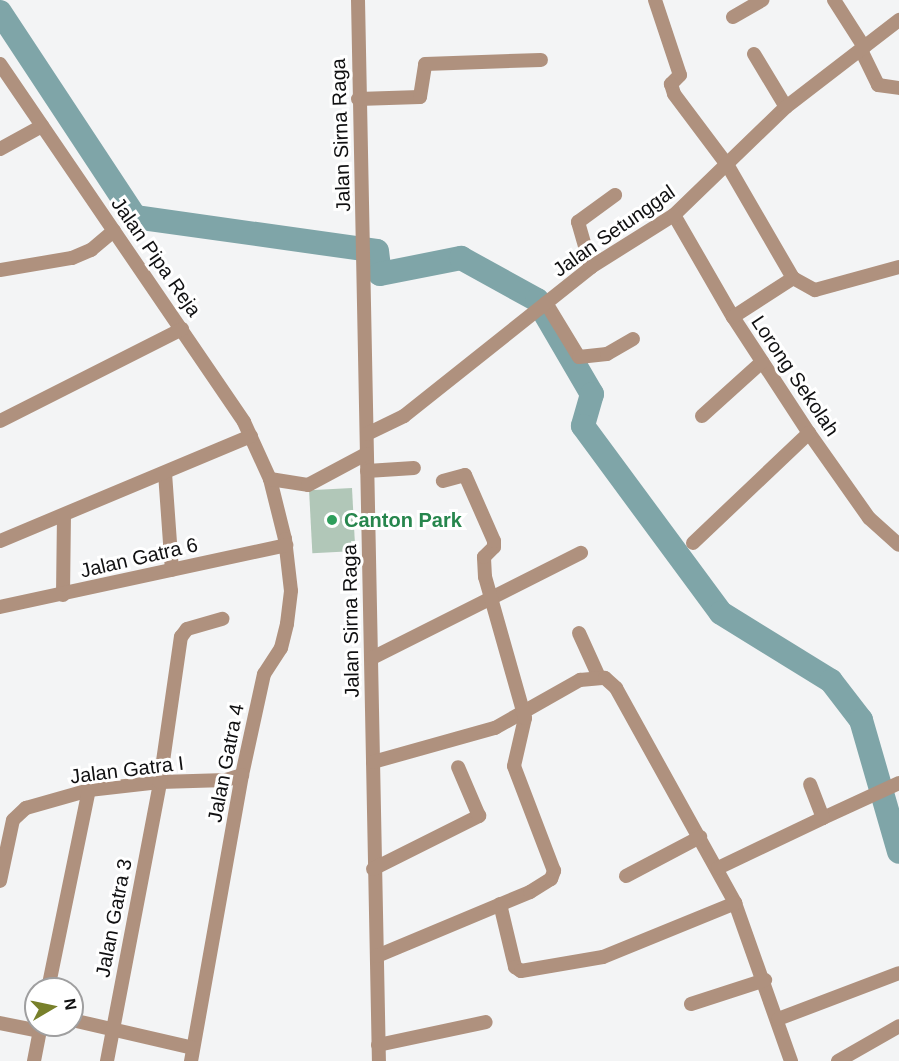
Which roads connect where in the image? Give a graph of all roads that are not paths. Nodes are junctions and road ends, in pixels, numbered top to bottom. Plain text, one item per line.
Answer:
1 (358, 0) edge
2 (655, 0) edge
3 (762, 0) edge
4 (834, 0) edge
5 (733, 17) dead end
6 (899, 20) edge
7 (863, 49) junction
8 (754, 54) dead end
9 (541, 60) dead end
10 (0, 64) edge
11 (899, 88) edge
12 (358, 99) junction
13 (786, 107) junction
14 (42, 126) junction
15 (0, 149) edge
16 (728, 166) junction
17 (615, 195) dead end
18 (674, 215) junction
19 (114, 231) junction
20 (591, 267) junction
21 (899, 267) edge
22 (0, 270) edge
23 (793, 278) junction
24 (543, 306) junction
25 (733, 317) junction
26 (182, 329) junction
27 (633, 339) dead end
28 (762, 362) junction
29 (702, 416) dead end
30 (0, 421) edge
31 (808, 433) junction
32 (367, 434) junction
33 (251, 436) junction
34 (366, 453) junction
35 (414, 468) dead end
36 (367, 471) junction
37 (165, 473) junction
38 (270, 478) junction
39 (443, 481) dead end
40 (64, 516) junction
41 (0, 541) edge
42 (693, 543) dead end
43 (899, 544) edge
44 (286, 545) junction
45 (581, 553) dead end
46 (172, 570) junction
47 (63, 595) junction
48 (494, 599) junction
49 (0, 607) edge
50 (223, 619) dead end
51 (579, 633) dead end
52 (372, 658) junction
53 (599, 677) junction
54 (524, 713) junction
55 (373, 762) junction
56 (458, 767) dead end
57 (242, 775) junction
58 (160, 782) junction
59 (810, 784) dead end
60 (886, 789) edge
61 (89, 790) junction
62 (823, 818) junction
63 (700, 837) junction
64 (373, 868) junction
65 (718, 868) junction
66 (626, 876) dead end
67 (0, 881) edge
68 (735, 903) junction
69 (500, 904) junction
70 (377, 956) junction
71 (899, 973) edge
72 (50, 977) edge
73 (765, 980) junction
74 (691, 1004) dead end
75 (778, 1019) junction
76 (486, 1022) dead end
77 (0, 1023) edge
78 (84, 1023) edge
79 (24, 1026) edge
80 (899, 1026) edge
81 (112, 1030) junction
82 (38, 1037) edge
83 (378, 1045) junction
84 (192, 1055) edge
85 (864, 1055) edge
86 (34, 1061) edge
87 (106, 1061) edge
88 (379, 1061) edge
89 (791, 1061) edge
90 (838, 1061) edge

1 - 12 street, Jalan Sirna Raga
2 - 16 street
3 - 5 street
4 - 7 street
6 - 7 street, Jalan Setunggal
7 - 11 street
7 - 13 street, Jalan Setunggal
8 - 13 street
9 - 12 street
10 - 14 street, Jalan Pipa Reja
12 - 32 street, Jalan Sirna Raga
13 - 16 street, Jalan Setunggal
14 - 15 street
14 - 19 street, Jalan Pipa Reja
16 - 18 street, Jalan Setunggal
16 - 23 street
17 - 20 street
18 - 20 street, Jalan Setunggal
18 - 25 street, Lorong Sekolah
19 - 22 street
19 - 26 street, Jalan Pipa Reja
20 - 24 street, Jalan Setunggal
21 - 23 street
23 - 25 street
24 - 27 street
24 - 32 street, Jalan Setunggal
25 - 28 street, Lorong Sekolah
26 - 30 street
26 - 33 street, Jalan Pipa Reja
28 - 29 street
28 - 31 street, Lorong Sekolah
31 - 42 street
31 - 43 street, Lorong Sekolah
32 - 34 street, Jalan Sirna Raga
33 - 37 street
33 - 38 street, Jalan Pipa Reja
34 - 36 street, Jalan Sirna Raga
34 - 38 street
35 - 36 street
36 - 52 street, Jalan Sirna Raga
37 - 40 street
37 - 46 street
38 - 44 street, Jalan Gatra 4
39 - 48 street
40 - 41 street
40 - 47 street
44 - 46 street, Jalan Gatra 6
44 - 57 street, Jalan Gatra 4
45 - 48 street
46 - 47 street, Jalan Gatra 6
47 - 49 street, Jalan Gatra 6
48 - 52 street
48 - 54 street
50 - 58 street, Jalan Gatra 3
51 - 53 street
52 - 55 street, Jalan Sirna Raga
53 - 54 street
53 - 63 street
54 - 55 street
54 - 69 street
55 - 64 street, Jalan Sirna Raga
56 - 64 street
57 - 58 street, Jalan Gatra I
57 - 84 street, Jalan Gatra 4
58 - 61 street, Jalan Gatra I
58 - 81 street, Jalan Gatra 3
59 - 62 street
60 - 62 street
61 - 67 street, Jalan Gatra I
61 - 72 street
62 - 65 street
63 - 65 street
63 - 66 street
64 - 70 street, Jalan Sirna Raga
65 - 68 street
68 - 69 street
68 - 73 street
69 - 70 street
70 - 83 street, Jalan Sirna Raga
71 - 75 street
73 - 74 street
73 - 75 street
75 - 89 street
76 - 83 street
77 - 79 street
78 - 81 street
80 - 85 street
81 - 84 street
81 - 87 street, Jalan Gatra 3
82 - 86 street
83 - 88 street, Jalan Sirna Raga
85 - 90 street

